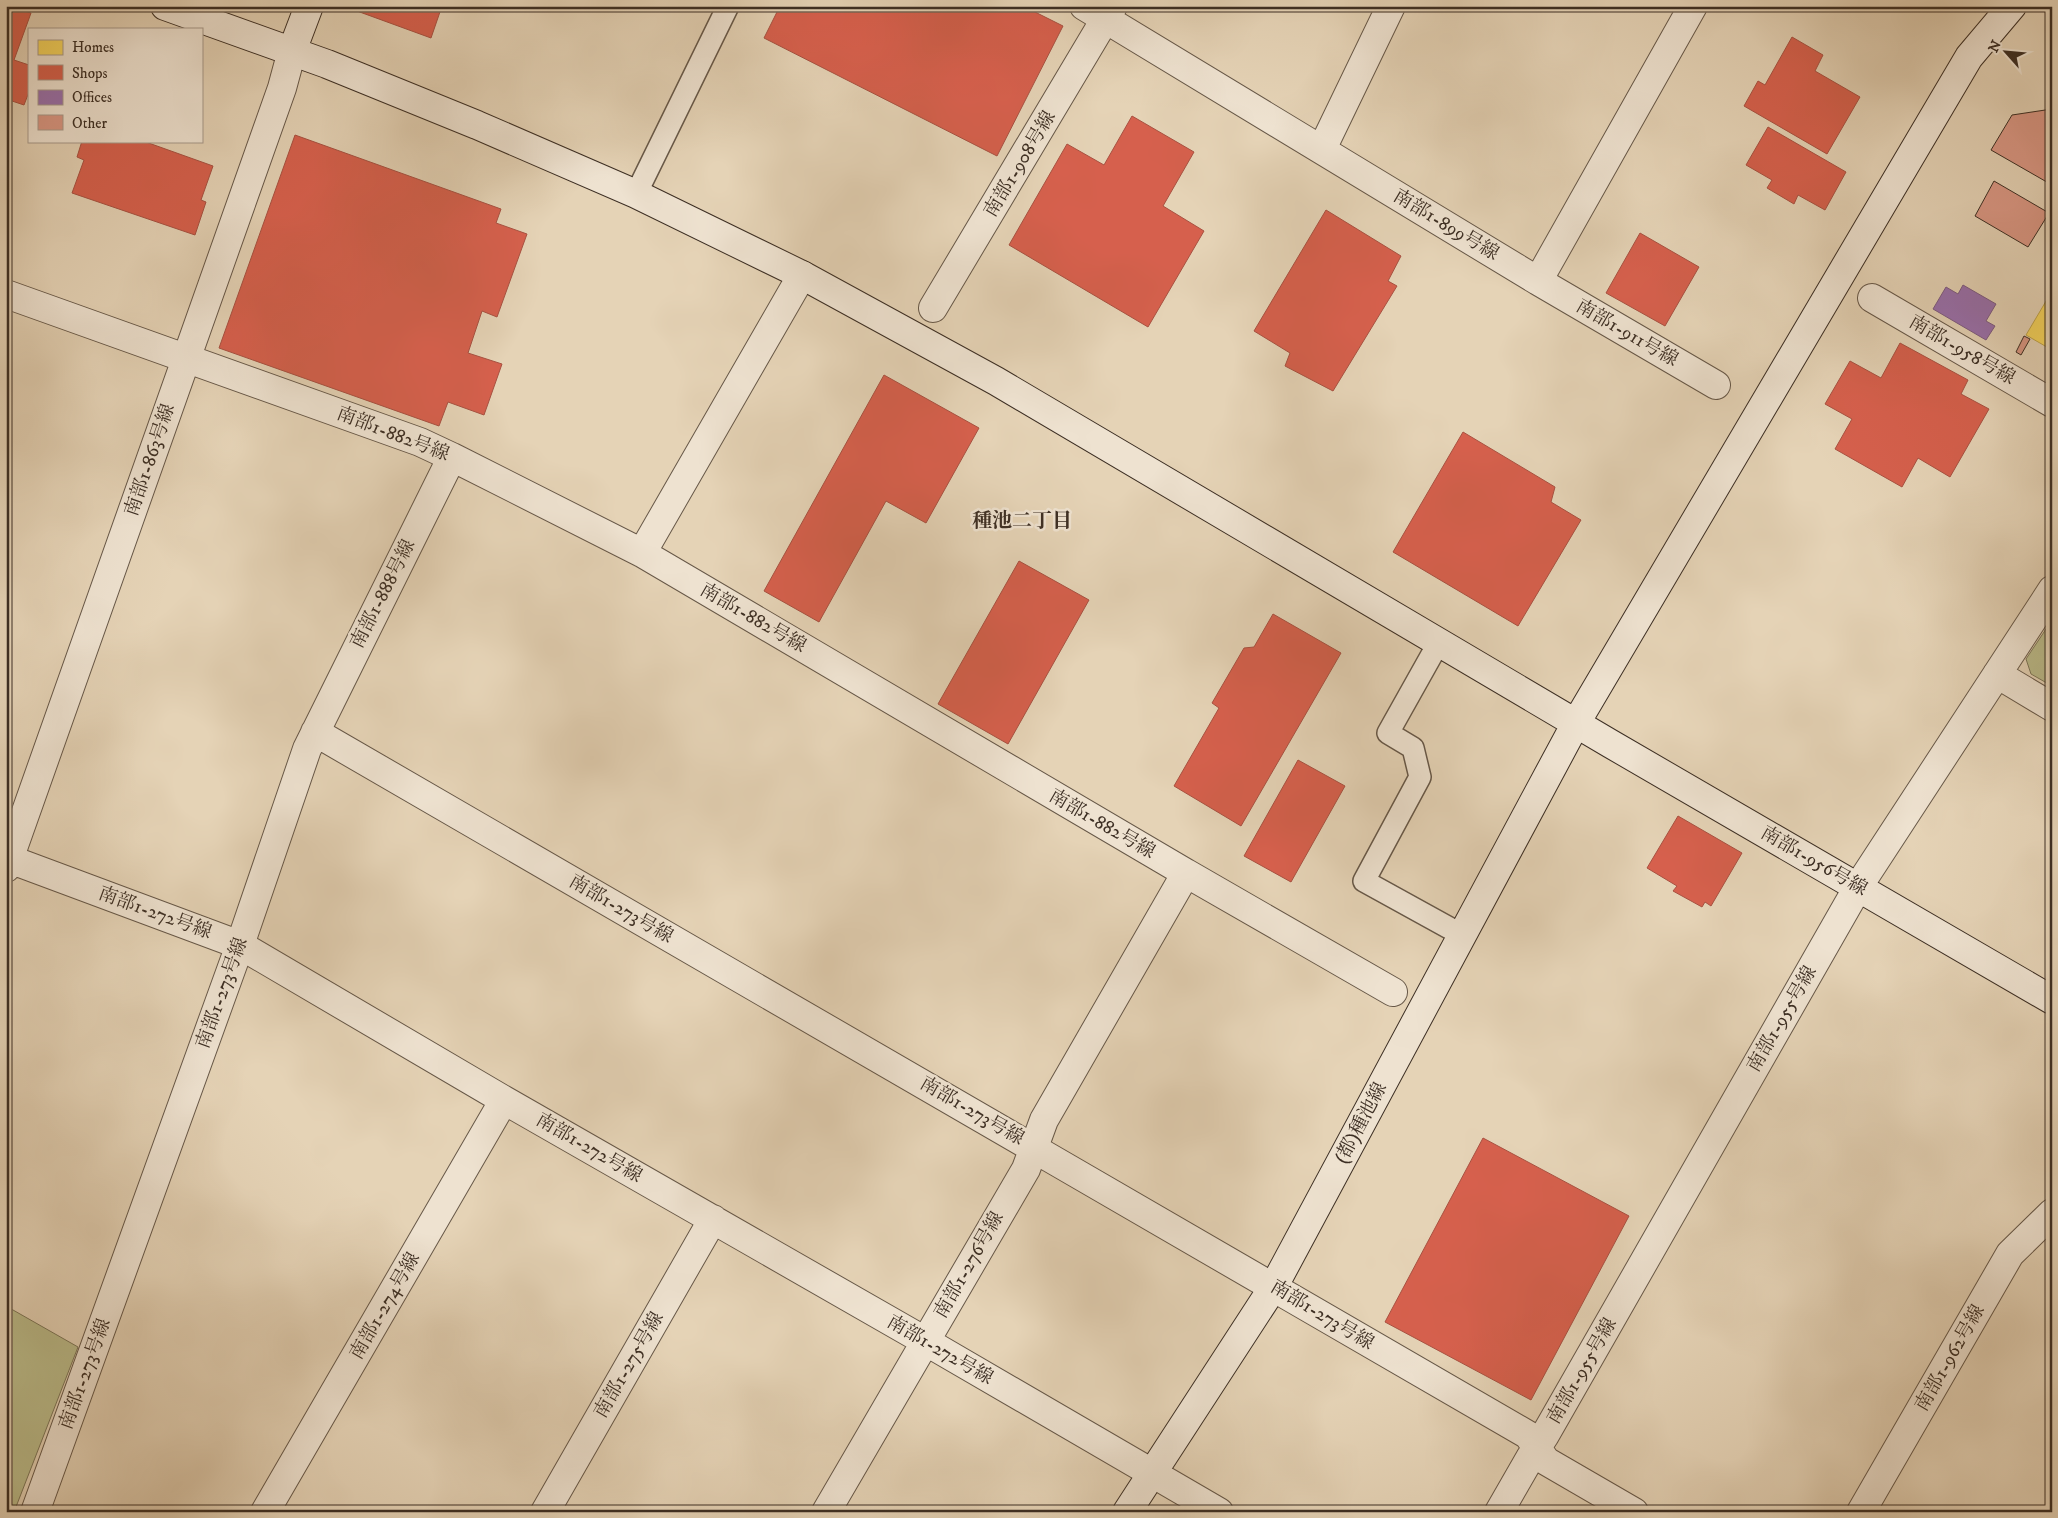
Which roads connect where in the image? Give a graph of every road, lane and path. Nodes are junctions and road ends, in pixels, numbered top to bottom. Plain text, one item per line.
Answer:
1 (165, 6) edge
2 (309, 6) edge
3 (728, 6) edge
4 (1391, 6) edge
5 (1692, 6) edge
6 (2012, 6) edge
7 (1101, 11) edge
8 (292, 52) junction
9 (1322, 150) junction
10 (636, 194) junction
11 (802, 275) junction
12 (1538, 281) junction
13 (6, 294) edge
14 (1872, 298) dead end
15 (934, 308) dead end
16 (186, 358) junction
17 (1716, 385) dead end
18 (2052, 403) edge
19 (452, 457) junction
20 (642, 553) junction
21 (2052, 590) edge
22 (1439, 642) junction
23 (1997, 674) junction
24 (2052, 707) edge
25 (1576, 723) junction
26 (315, 732) junction
27 (8, 863) edge
28 (1186, 874) junction
29 (1858, 887) junction
30 (1462, 935) junction
31 (240, 945) junction
32 (1393, 992) dead end
33 (2052, 1000) edge
34 (504, 1100) junction
35 (1034, 1147) junction
36 (2052, 1213) edge
37 (713, 1219) junction
38 (1274, 1286) junction
39 (925, 1340) junction
40 (1534, 1453) junction
41 (1152, 1474) junction
42 (35, 1512) edge
43 (265, 1512) edge
44 (545, 1512) edge
45 (826, 1512) edge
46 (1127, 1512) edge
47 (1219, 1512) edge
48 (1499, 1512) edge
49 (1634, 1512) edge
50 (1860, 1512) edge

1 - 8 street, 南部1-956号線
2 - 8 street, 南部1-863号線
3 - 10 lane
4 - 9 street
5 - 12 street
6 - 25 street, (都)種池線
7 - 9 street, 南部1-899号線
7 - 15 street, 南部1-908号線
8 - 10 street, 南部1-956号線
8 - 16 street, 南部1-863号線
9 - 12 street, 南部1-899号線
10 - 11 street, 南部1-956号線
11 - 20 street
11 - 22 street, 南部1-956号線
12 - 17 street, 南部1-911号線
13 - 16 street, 南部1-882号線
14 - 18 street, 南部1-958号線
16 - 19 street, 南部1-882号線
16 - 27 street, 南部1-863号線
19 - 20 street, 南部1-882号線
19 - 26 street, 南部1-888号線
20 - 28 street, 南部1-882号線
21 - 23 street, 南部1-955号線
22 - 25 street, 南部1-956号線
22 - 30 lane
23 - 24 street
23 - 29 street, 南部1-955号線
25 - 29 street, 南部1-956号線
25 - 30 street, (都)種池線
26 - 31 street, 南部1-273号線
26 - 35 street, 南部1-273号線
27 - 31 street, 南部1-272号線
28 - 32 street, 南部1-882号線
28 - 35 street
29 - 33 street, 南部1-956号線
29 - 40 street, 南部1-955号線
30 - 38 street, (都)種池線
31 - 34 street, 南部1-272号線
31 - 42 street, 南部1-273号線
34 - 37 street, 南部1-272号線
34 - 43 street, 南部1-274号線
35 - 38 street, 南部1-273号線
35 - 39 street, 南部1-276号線
36 - 50 street, 南部1-962号線
37 - 39 street, 南部1-272号線
37 - 44 street, 南部1-275号線
38 - 40 street, 南部1-273号線
38 - 41 street, (都)種池線
39 - 41 street, 南部1-272号線
39 - 45 street, 南部1-276号線
40 - 48 street, 南部1-955号線
40 - 49 street, 南部1-273号線
41 - 46 street, (都)種池線
41 - 47 street, 南部1-272号線

